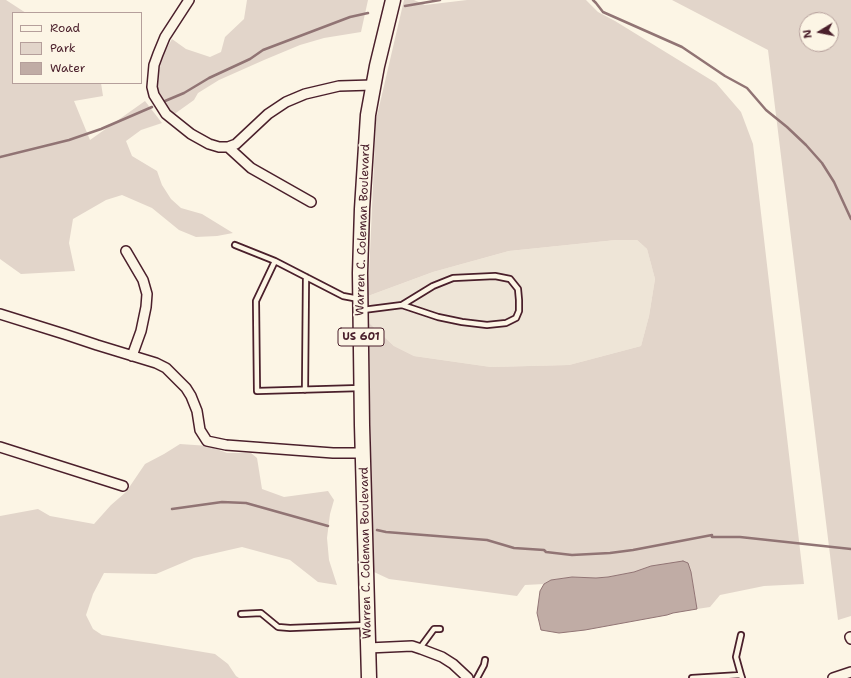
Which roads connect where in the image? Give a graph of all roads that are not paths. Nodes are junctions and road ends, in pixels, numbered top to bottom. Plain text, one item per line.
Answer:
1 (189, 0) edge
2 (393, 0) edge
3 (373, 85) junction
4 (228, 147) junction
5 (311, 202) dead end
6 (235, 245) dead end
7 (126, 251) dead end
8 (275, 261) junction
9 (306, 277) junction
10 (361, 305) junction
11 (402, 305) junction
12 (0, 314) edge
13 (132, 356) junction
14 (362, 388) junction
15 (305, 390) junction
16 (0, 447) edge
17 (364, 453) junction
18 (123, 486) dead end
19 (241, 614) dead end
20 (368, 625) junction
21 (440, 629) dead end
22 (740, 635) dead end
23 (368, 648) junction
24 (419, 648) junction
25 (485, 660) dead end
26 (851, 672) edge
27 (742, 677) edge
28 (369, 678) edge
29 (468, 678) edge
30 (477, 678) edge
31 (692, 678) edge
32 (833, 678) edge

1 - 4 street
2 - 3 highway, Warren C. Coleman Boulevard / US 601
3 - 4 street
3 - 10 highway, Warren C. Coleman Boulevard / US 601
4 - 5 street
6 - 8 lane
7 - 13 street
8 - 9 lane
8 - 15 lane
9 - 10 lane
9 - 15 lane
10 - 11 lane
10 - 14 highway, Warren C. Coleman Boulevard / US 601
11 - 11 lane
12 - 13 street
13 - 17 street
14 - 15 lane
14 - 17 highway, Warren C. Coleman Boulevard / US 601
16 - 18 street
17 - 20 highway, Warren C. Coleman Boulevard / US 601
19 - 20 lane
20 - 23 highway, Warren C. Coleman Boulevard / US 601
21 - 24 lane
22 - 27 lane
23 - 24 street
23 - 28 highway, Warren C. Coleman Boulevard / US 601
24 - 29 street
25 - 30 lane
26 - 32 street
27 - 31 lane

